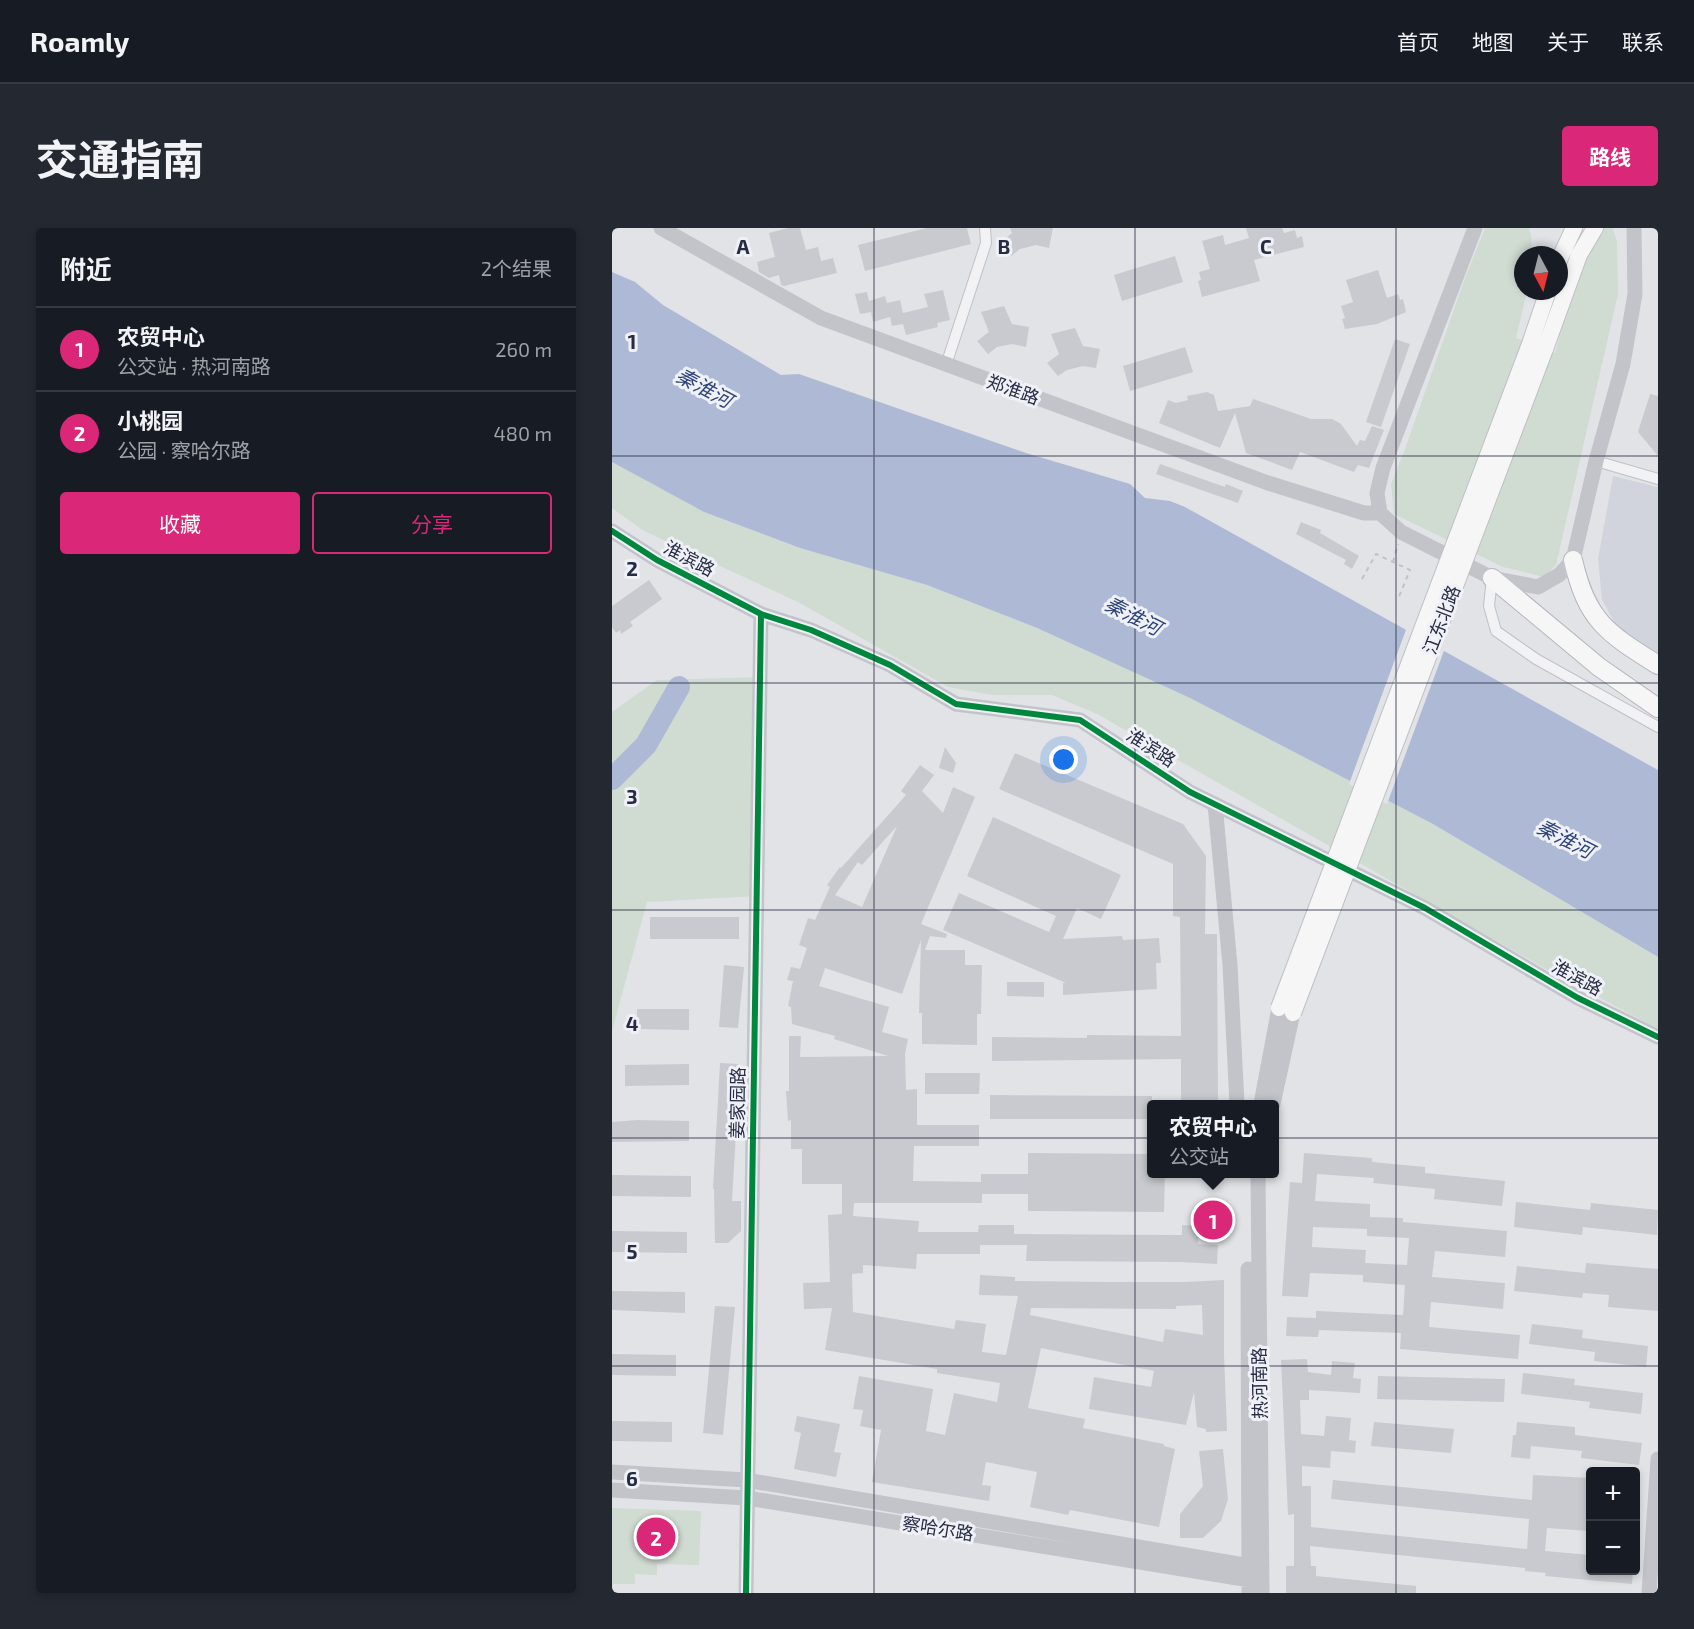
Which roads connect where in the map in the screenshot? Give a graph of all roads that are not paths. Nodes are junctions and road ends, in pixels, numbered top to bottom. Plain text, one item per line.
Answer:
1 (661, 228) edge
2 (984, 228) edge
3 (1475, 228) edge
4 (1574, 228) edge
5 (1595, 228) edge
6 (1634, 228) edge
7 (1566, 246) edge
8 (1546, 300) edge
9 (1537, 346) junction
10 (946, 365) junction
11 (1596, 461) junction
12 (1658, 479) edge
13 (1380, 513) junction
14 (612, 531) edge
15 (1573, 560) junction
16 (1492, 578) junction
17 (761, 614) junction
18 (1658, 665) edge
19 (1658, 708) edge
20 (1658, 727) edge
21 (1215, 804) junction
22 (1286, 1011) junction
23 (1658, 1037) edge
24 (1237, 1100) edge
25 (1262, 1100) edge
26 (1274, 1100) edge
27 (1250, 1178) edge
28 (1658, 1459) edge
29 (612, 1472) edge
30 (747, 1480) junction
31 (612, 1490) edge
32 (747, 1498) junction
33 (1256, 1581) edge
34 (746, 1593) edge
35 (1649, 1593) edge

1 - 10 street, 郑淮路
2 - 10 street
3 - 13 street
4 - 7 main road
5 - 9 main road, 江东北路
6 - 11 street
8 - 9 main road, 江东北路
9 - 22 main road, 江东北路, bridge
10 - 13 street, 郑淮路
11 - 12 street
11 - 15 street
13 - 16 street
14 - 17 street, 淮滨路
15 - 16 street
15 - 18 highway
16 - 19 highway
16 - 20 street
17 - 21 street, 淮滨路
17 - 30 street, 姜家园路
21 - 23 street, 淮滨路
21 - 24 street
22 - 25 street
22 - 26 street
27 - 33 street, 热河南路
28 - 35 street
29 - 30 street, 察哈尔路
30 - 32 street, 姜家园路
30 - 33 street, 察哈尔路
31 - 32 street, 察哈尔路
32 - 33 street, 察哈尔路
32 - 34 street, 姜家园路

